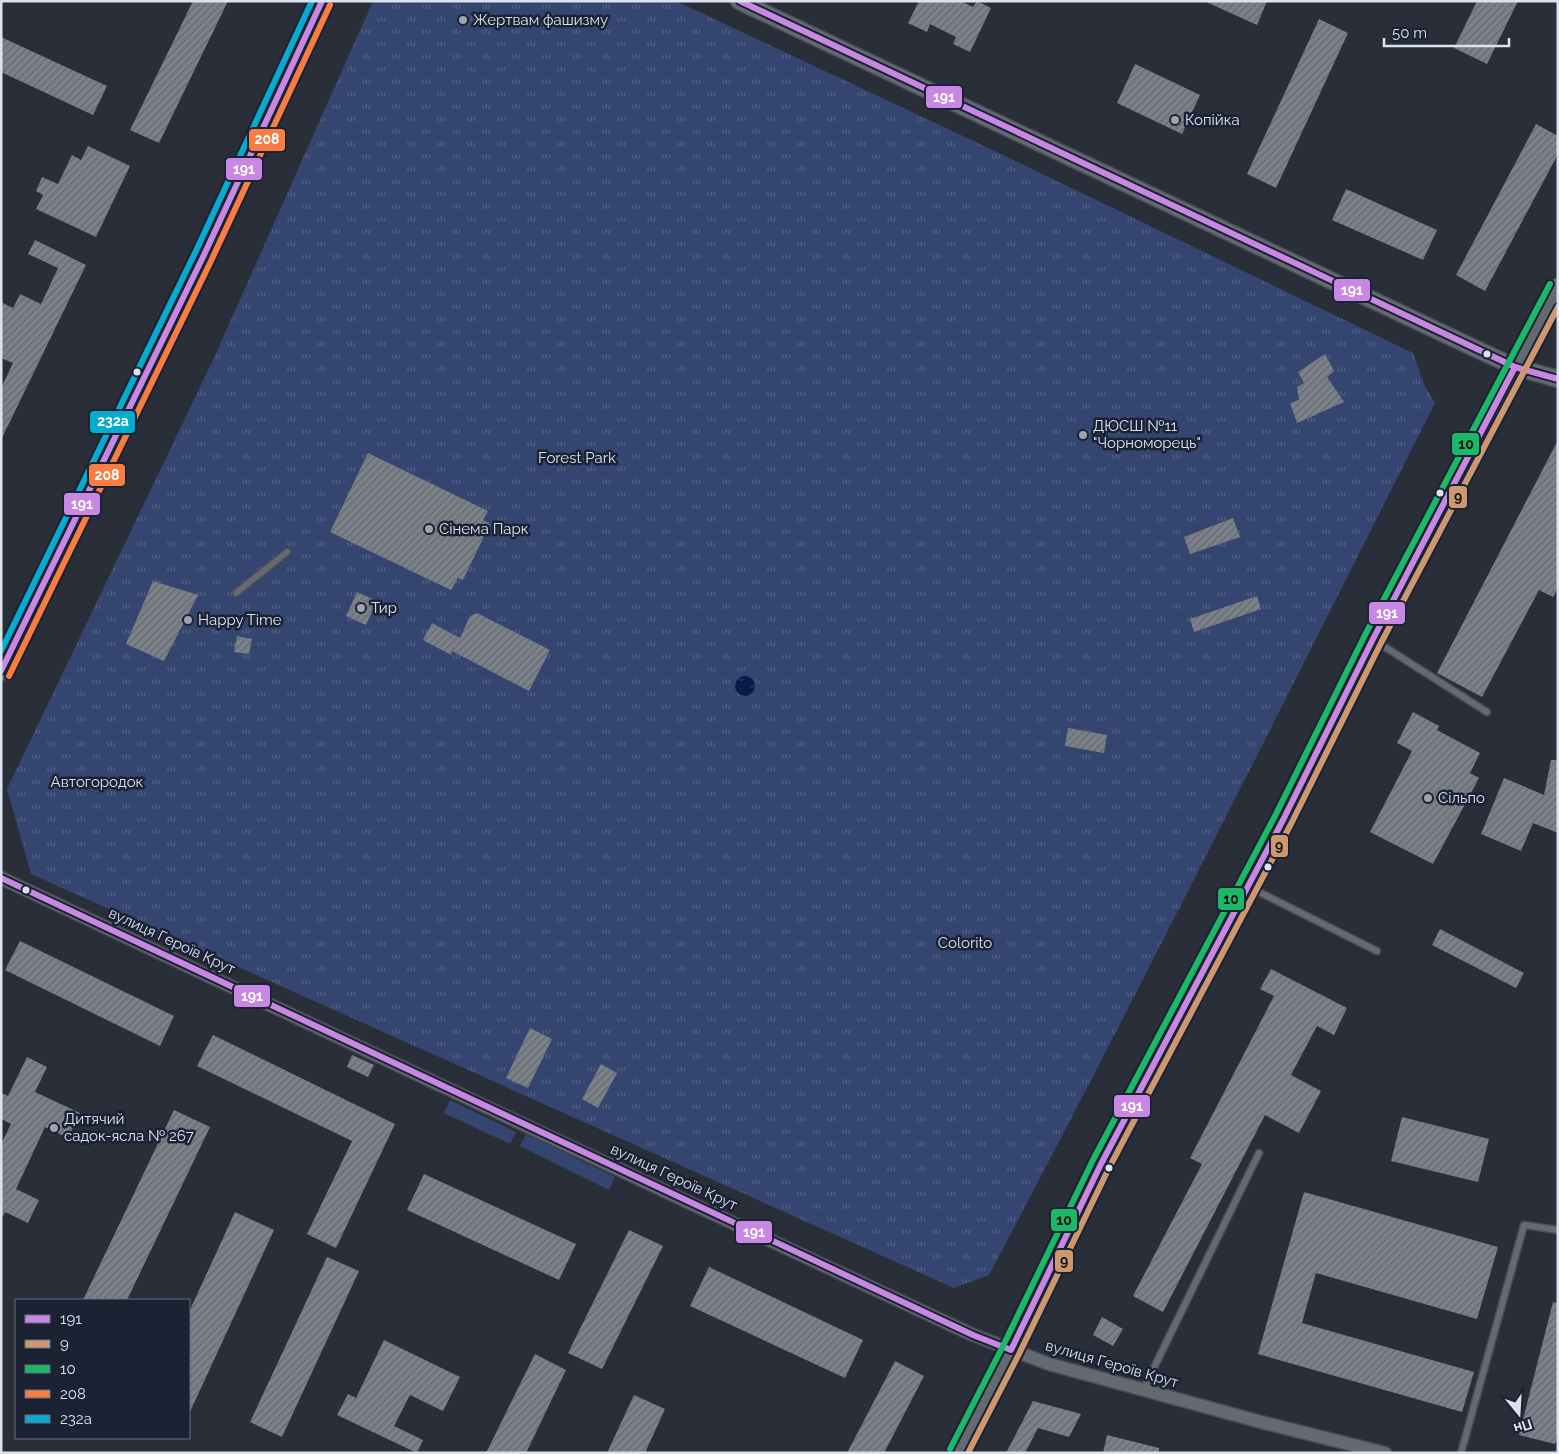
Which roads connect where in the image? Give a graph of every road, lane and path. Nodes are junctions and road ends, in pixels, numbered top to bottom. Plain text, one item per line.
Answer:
1 (322, 1) edge
2 (739, 1) edge
3 (1558, 288) edge
4 (1515, 367) junction
5 (1558, 379) edge
6 (287, 552) dead end
7 (236, 593) dead end
8 (1373, 639) junction
9 (1, 672) edge
10 (1487, 712) dead end
11 (1, 878) edge
12 (1247, 886) junction
13 (1377, 951) dead end
14 (1259, 1153) dead end
15 (1558, 1230) edge
16 (1011, 1350) junction
17 (1143, 1390) junction
18 (958, 1453) edge
19 (1385, 1453) edge
20 (1461, 1453) edge

1 - 9 street
2 - 4 street
3 - 4 main road
4 - 5 street
4 - 8 main road
6 - 7 lane
8 - 10 lane
8 - 12 main road
11 - 16 street, вулиця Героїв Крут
12 - 13 lane
12 - 16 main road
14 - 17 lane
15 - 20 lane
16 - 17 street, вулиця Героїв Крут
16 - 18 main road
17 - 19 street, вулиця Героїв Крут

